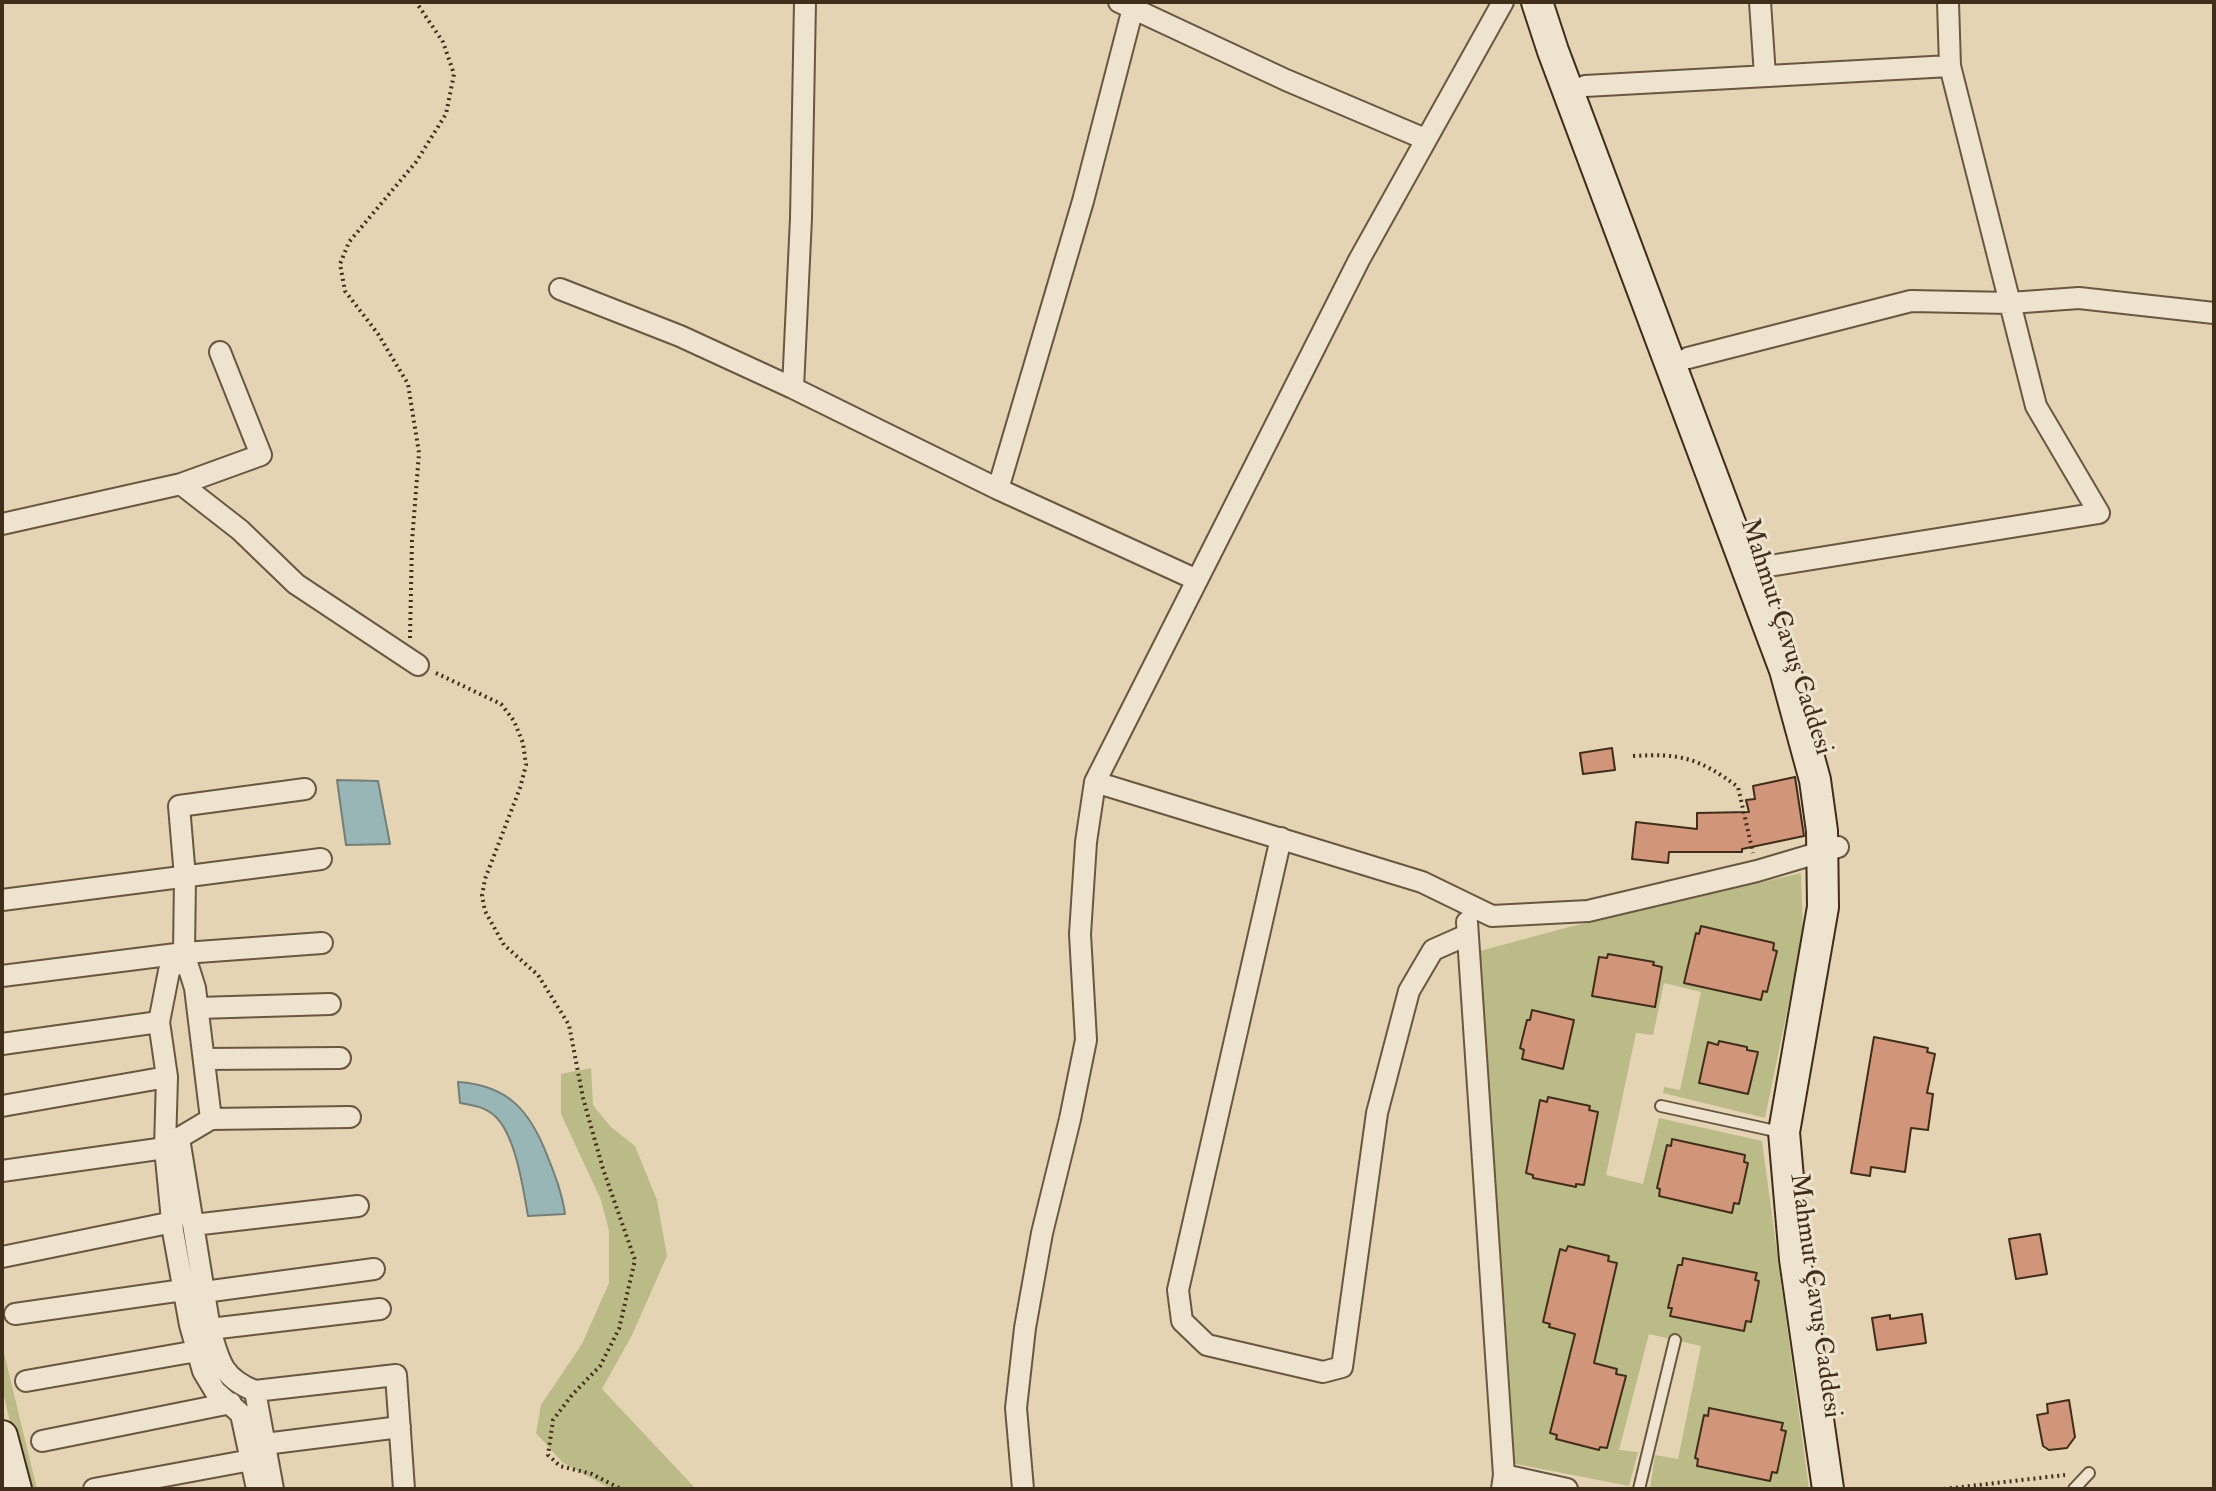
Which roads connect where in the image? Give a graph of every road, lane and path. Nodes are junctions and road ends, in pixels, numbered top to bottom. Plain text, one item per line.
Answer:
1 (416, 2) edge
2 (805, 2) edge
3 (1503, 2) edge
4 (1537, 2) edge
5 (1555, 2) edge
6 (1760, 2) edge
7 (1948, 2) edge
8 (1126, 5) edge
9 (1950, 66) junction
10 (1765, 76) junction
11 (1585, 86) junction
12 (1425, 139) junction
13 (560, 289) dead end
14 (2010, 303) junction
15 (2214, 313) edge
16 (220, 352) dead end
17 (1688, 358) junction
18 (793, 388) junction
19 (181, 484) junction
20 (998, 489) junction
21 (2, 524) edge
22 (1763, 567) junction
23 (1197, 580) junction
24 (418, 665) junction
25 (1633, 756) dead end
26 (1095, 782) junction
27 (305, 789) dead end
28 (1281, 838) junction
29 (1819, 853) junction
30 (321, 859) dead end
31 (1757, 871) junction
32 (185, 877) junction
33 (2, 900) edge
34 (1465, 903) junction
35 (1467, 935) junction
36 (322, 943) dead end
37 (184, 953) junction
38 (2, 976) edge
39 (330, 1004) dead end
40 (198, 1008) junction
41 (159, 1022) junction
42 (2, 1044) edge
43 (340, 1058) dead end
44 (204, 1059) junction
45 (167, 1077) junction
46 (2, 1106) edge
47 (1661, 1106) dead end
48 (350, 1117) dead end
49 (211, 1119) junction
50 (1789, 1133) junction
51 (165, 1148) junction
52 (2, 1171) edge
53 (358, 1206) dead end
54 (183, 1224) junction
55 (2, 1257) edge
56 (374, 1269) dead end
57 (194, 1291) junction
58 (380, 1309) dead end
59 (15, 1314) dead end
60 (210, 1329) junction
61 (1675, 1340) dead end
62 (197, 1351) junction
63 (26, 1381) dead end
64 (255, 1391) junction
65 (231, 1403) junction
66 (400, 1427) junction
67 (2, 1436) edge
68 (42, 1441) dead end
69 (258, 1452) junction
70 (2089, 1473) joint
71 (1503, 1482) edge
72 (16, 1489) edge
73 (94, 1489) edge
74 (257, 1489) edge
75 (273, 1489) edge
76 (404, 1489) edge
77 (621, 1489) edge
78 (1023, 1489) edge
79 (1567, 1489) edge
80 (1639, 1489) edge
81 (1828, 1489) edge
82 (1842, 1489) edge
83 (1944, 1489) edge
84 (2074, 1489) edge

1 - 24 path
2 - 18 street
3 - 12 street
4 - 29 main road
5 - 11 main road, Mahmut Çavuş Caddesi
6 - 10 street
7 - 9 street
8 - 12 street
8 - 20 street
9 - 10 street
9 - 14 street
10 - 11 street
11 - 17 main road, Mahmut Çavuş Caddesi
12 - 23 street
13 - 18 street
14 - 15 street
14 - 17 street
14 - 22 street
16 - 19 street
17 - 22 main road, Mahmut Çavuş Caddesi
18 - 20 street
19 - 21 street
19 - 24 street
20 - 23 street
22 - 29 main road, Mahmut Çavuş Caddesi
23 - 26 street
24 - 77 path
25 - 31 path
26 - 28 street
26 - 78 street
27 - 32 street
28 - 34 street
28 - 35 street
29 - 31 street
29 - 50 main road
29 - 50 main road, Mahmut Çavuş Caddesi
30 - 32 street
31 - 34 street
32 - 33 street
32 - 37 street
34 - 35 street
35 - 71 street
36 - 37 street
37 - 38 street
37 - 40 street
37 - 41 street
39 - 40 street
40 - 44 street
41 - 42 street
41 - 45 street
43 - 44 street
44 - 49 street
45 - 46 street
45 - 51 street
47 - 50 lane
48 - 49 street
49 - 54 street
50 - 81 main road
50 - 82 main road, Mahmut Çavuş Caddesi
51 - 52 street
51 - 54 street
53 - 54 street
54 - 55 street
54 - 57 street
56 - 57 street
57 - 59 street
57 - 60 street
57 - 62 street
58 - 60 street
60 - 64 street
61 - 80 lane
62 - 63 street
62 - 65 street
64 - 66 street
64 - 69 street
65 - 68 street
65 - 69 street
66 - 69 street
66 - 76 street
67 - 72 main road
69 - 73 street
69 - 74 street
69 - 75 street
70 - 83 path
70 - 84 lane
71 - 79 street

